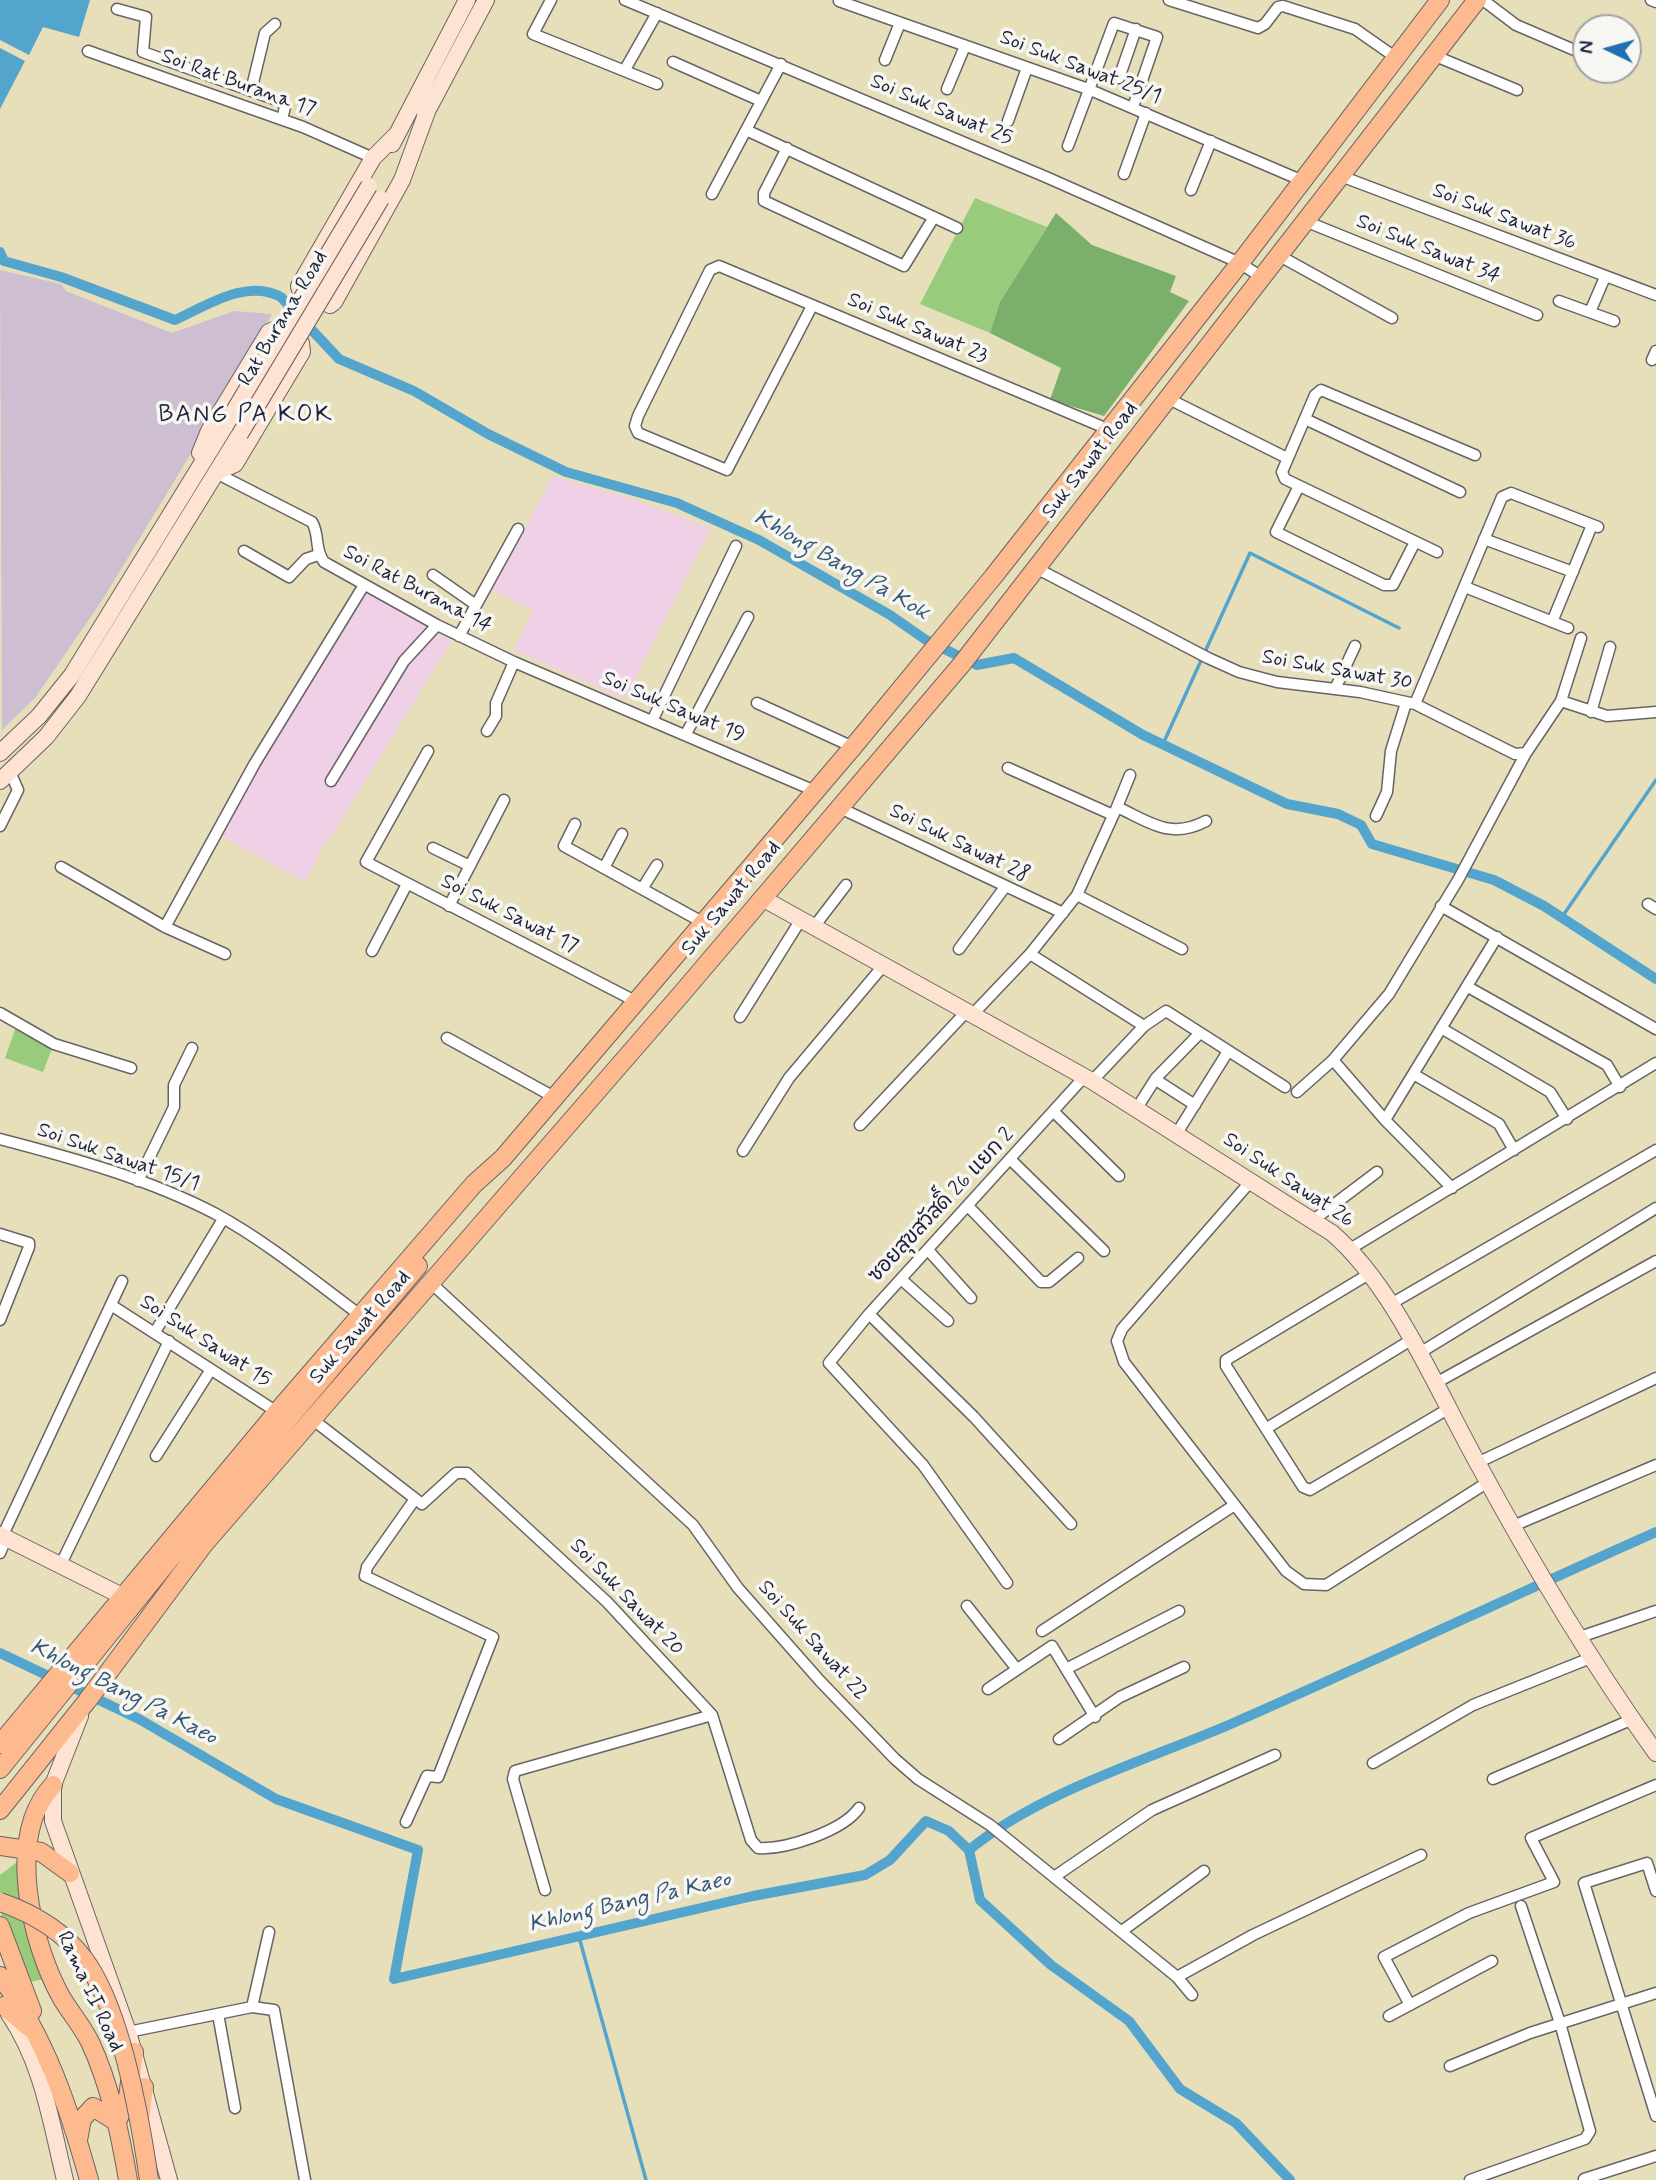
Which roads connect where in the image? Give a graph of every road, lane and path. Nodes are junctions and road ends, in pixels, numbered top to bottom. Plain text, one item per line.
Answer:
1 (467, 0) edge
2 (486, 0) edge
3 (551, 0) edge
4 (625, 0) edge
5 (1169, 0) edge
6 (1440, 0) edge
7 (1476, 0) edge
8 (1483, 0) edge
9 (839, 1) edge
10 (117, 9) dead end
11 (657, 13) junction
12 (901, 23) junction
13 (275, 24) dead end
14 (1136, 29) junction
15 (965, 46) junction
16 (1572, 49) edge
17 (88, 51) dead end
18 (1433, 55) junction
19 (1395, 57) junction
20 (886, 60) dead end
21 (673, 62) dead end
22 (781, 64) junction
23 (627, 66) dead end
24 (1027, 68) junction
25 (1119, 78) dead end
26 (657, 84) dead end
27 (947, 89) dead end
28 (1088, 89) junction
29 (1517, 90) dead end
30 (251, 91) junction
31 (761, 101) junction
32 (1133, 107) junction
33 (428, 108) junction
34 (1146, 113) junction
35 (282, 119) junction
36 (1008, 121) dead end
37 (746, 130) junction
38 (396, 135) junction
39 (1211, 141) junction
40 (1068, 146) dead end
41 (787, 148) junction
42 (373, 158) junction
43 (1124, 174) dead end
44 (1338, 175) junction
45 (1303, 181) junction
46 (1191, 190) dead end
47 (712, 194) dead end
48 (934, 217) junction
49 (1305, 221) junction
50 (957, 228) dead end
51 (1278, 255) junction
52 (1240, 263) junction
53 (1605, 276) junction
54 (1261, 277) junction
55 (1656, 295) edge
56 (1559, 301) dead end
57 (812, 306) junction
58 (1590, 312) junction
59 (1538, 315) dead end
60 (1392, 318) dead end
61 (1615, 321) dead end
62 (1169, 399) junction
63 (1305, 419) junction
64 (232, 430) junction
65 (1110, 430) junction
66 (1475, 455) dead end
67 (1287, 458) junction
68 (216, 472) junction
69 (1299, 486) junction
70 (186, 491) junction
71 (1460, 492) dead end
72 (518, 529) dead end
73 (1484, 539) junction
74 (1415, 542) junction
75 (736, 546) dead end
76 (244, 551) dead end
77 (1437, 552) dead end
78 (318, 555) junction
79 (1036, 568) junction
80 (1573, 572) junction
81 (433, 575) dead end
82 (364, 585) junction
83 (1465, 587) junction
84 (476, 605) junction
85 (748, 617) dead end
86 (1552, 622) junction
87 (437, 625) junction
88 (1567, 628) dead end
89 (459, 636) junction
90 (1581, 638) dead end
91 (1355, 646) dead end
92 (1610, 647) dead end
93 (514, 662) junction
94 (1335, 689) junction
95 (1561, 701) junction
96 (757, 703) dead end
97 (1411, 703) junction
98 (1591, 712) junction
99 (1656, 712) edge
100 (653, 719) junction
101 (487, 731) dead end
102 (686, 734) junction
103 (853, 747) junction
104 (428, 751) dead end
105 (0, 753) edge
106 (1525, 753) junction
107 (1008, 768) dead end
108 (1130, 775) dead end
109 (5, 776) edge
110 (331, 781) dead end
111 (815, 791) junction
112 (504, 800) dead end
113 (840, 808) junction
114 (1115, 811) junction
115 (1376, 816) dead end
116 (1206, 821) dead end
117 (575, 824) dead end
118 (0, 825) edge
119 (622, 834) dead end
120 (433, 848) dead end
121 (657, 865) dead end
122 (470, 866) junction
123 (61, 867) dead end
124 (604, 868) junction
125 (407, 884) junction
126 (846, 885) dead end
127 (1005, 887) junction
128 (642, 889) junction
129 (1077, 895) junction
130 (762, 898) junction
131 (449, 906) junction
132 (1441, 906) junction
133 (1063, 914) junction
134 (704, 923) junction
135 (806, 924) junction
136 (165, 927) junction
137 (1497, 937) junction
138 (959, 949) dead end
139 (1182, 949) dead end
140 (372, 951) dead end
141 (225, 954) dead end
142 (1030, 954) junction
143 (883, 966) junction
144 (1468, 987) junction
145 (635, 1001) junction
146 (0, 1013) edge
147 (970, 1013) junction
148 (740, 1017) dead end
149 (1144, 1026) junction
150 (1441, 1028) junction
151 (1656, 1029) edge
152 (1200, 1032) junction
153 (447, 1038) dead end
154 (192, 1048) dead end
155 (1227, 1053) junction
156 (1333, 1060) junction
157 (1656, 1063) edge
158 (131, 1068) dead end
159 (1415, 1074) junction
160 (1088, 1078) junction
161 (1156, 1080) junction
162 (1285, 1087) dead end
163 (1619, 1087) junction
164 (1297, 1092) dead end
165 (554, 1097) junction
166 (1195, 1105) junction
167 (1137, 1108) junction
168 (1054, 1112) junction
169 (1567, 1119) junction
170 (1385, 1120) junction
171 (860, 1125) dead end
172 (1177, 1133) junction
173 (0, 1139) edge
174 (1514, 1150) junction
175 (1656, 1150) edge
176 (743, 1151) dead end
177 (1012, 1160) junction
178 (496, 1166) junction
179 (1377, 1172) dead end
180 (1119, 1176) dead end
181 (138, 1181) junction
182 (1251, 1181) junction
183 (1452, 1188) junction
184 (968, 1206) junction
185 (1656, 1208) edge
186 (223, 1219) junction
187 (1312, 1221) junction
188 (0, 1234) edge
189 (1350, 1249) junction
190 (928, 1251) junction
191 (1104, 1251) dead end
192 (1078, 1258) dead end
193 (1656, 1261) edge
194 (1369, 1273) junction
195 (901, 1279) junction
196 (122, 1281) dead end
197 (430, 1282) junction
198 (971, 1298) dead end
199 (111, 1305) junction
200 (1389, 1305) junction
201 (869, 1314) junction
202 (360, 1315) junction
203 (0, 1320) edge
204 (948, 1321) dead end
205 (155, 1332) junction
206 (169, 1341) junction
207 (1414, 1347) junction
208 (210, 1371) junction
209 (1656, 1378) edge
210 (1434, 1384) junction
211 (1448, 1409) junction
212 (276, 1412) junction
213 (313, 1419) junction
214 (1267, 1429) junction
215 (156, 1456) dead end
216 (1477, 1463) junction
217 (1656, 1465) edge
218 (1488, 1482) junction
219 (415, 1499) junction
220 (1233, 1506) junction
221 (1071, 1524) dead end
222 (1513, 1526) junction
223 (2, 1541) edge
224 (60, 1566) junction
225 (1007, 1583) dead end
226 (122, 1596) junction
227 (967, 1606) dead end
228 (1179, 1611) dead end
229 (1656, 1611) edge
230 (1042, 1631) dead end
231 (1580, 1637) junction
232 (1593, 1657) junction
233 (1184, 1667) dead end
234 (1016, 1668) junction
235 (1066, 1669) junction
236 (988, 1689) dead end
237 (86, 1701) junction
238 (712, 1714) junction
239 (1095, 1717) junction
240 (1633, 1718) junction
241 (1059, 1740) dead end
242 (0, 1744) edge
243 (1655, 1750) edge
244 (1275, 1755) dead end
245 (1373, 1763) dead end
246 (0, 1769) edge
247 (1493, 1779) dead end
248 (53, 1785) junction
249 (1656, 1785) edge
250 (3, 1803) edge
251 (859, 1808) dead end
252 (406, 1822) dead end
253 (0, 1846) edge
254 (24, 1848) junction
255 (1421, 1855) dead end
256 (0, 1862) edge
257 (1204, 1871) dead end
258 (70, 1873) junction
259 (1054, 1877) junction
260 (545, 1890) dead end
261 (1656, 1891) edge
262 (0, 1902) edge
263 (1521, 1906) dead end
264 (0, 1926) edge
265 (1122, 1931) junction
266 (270, 1932) dead end
267 (1492, 1961) dead end
268 (0, 1976) edge
269 (1177, 1978) junction
270 (1656, 1993) edge
271 (1192, 1995) dead end
272 (61, 1996) junction
273 (30, 2002) junction
274 (2, 2004) edge
275 (1621, 2004) junction
276 (1410, 2005) junction
277 (252, 2007) junction
278 (218, 2014) junction
279 (1389, 2016) dead end
280 (1560, 2023) junction
281 (128, 2032) junction
282 (38, 2035) junction
283 (134, 2052) junction
284 (1450, 2066) dead end
285 (144, 2087) junction
286 (234, 2108) dead end
287 (1656, 2116) edge
288 (117, 2122) junction
289 (78, 2140) junction
290 (1656, 2155) edge
291 (124, 2157) junction
292 (1494, 2169) junction
293 (62, 2179) edge
294 (1584, 2179) edge
295 (89, 2180) edge
296 (128, 2180) edge
297 (149, 2180) edge
298 (169, 2180) edge
299 (305, 2180) edge
300 (1471, 2180) edge
301 (1500, 2180) edge

1 - 38 main road, Rat Burana Road
2 - 33 main road, Rat Burana Road
3 - 26 street
4 - 11 street, Soi Suk Sawat 25
5 - 19 street
6 - 19 main road, Suk Sawat Road
7 - 18 main road, Suk Sawat Road
8 - 16 street
9 - 12 street, Soi Suk Sawat 25/1
10 - 30 street
11 - 22 street, Soi Suk Sawat 25
11 - 23 street
12 - 15 street, Soi Suk Sawat 25/1
12 - 20 street
13 - 30 street
14 - 25 street
14 - 28 street
14 - 32 street
15 - 24 street, Soi Suk Sawat 25/1
15 - 27 street
17 - 35 street, Soi Rat Burana 17
18 - 29 street
18 - 44 main road, Suk Sawat Road
19 - 45 main road, Suk Sawat Road
21 - 31 street
22 - 31 street
22 - 52 street, Soi Suk Sawat 25
24 - 28 street, Soi Suk Sawat 25/1
24 - 36 street
28 - 32 street, Soi Suk Sawat 25/1
28 - 40 street
30 - 35 street
31 - 37 street
32 - 34 street, Soi Suk Sawat 25/1
33 - 42 main road
33 - 64 main road, Rat Burana Road, bridge
34 - 39 street, Soi Suk Sawat 25/1
34 - 43 street
35 - 42 street, Soi Rat Burana 17
37 - 41 street
37 - 47 street
38 - 42 main road
38 - 64 main road, Rat Burana Road, bridge
39 - 45 street, Soi Suk Sawat 25/1
39 - 46 street
41 - 48 street
41 - 48 street
44 - 49 main road, Suk Sawat Road
44 - 53 street, Soi Suk Sawat 36
45 - 52 main road, Suk Sawat Road
48 - 50 street
49 - 51 main road, Suk Sawat Road
49 - 59 street, Soi Suk Sawat 34
51 - 54 main road, Suk Sawat Road
51 - 60 street
52 - 54 street, Soi Suk Sawat 25
52 - 65 main road, Suk Sawat Road
53 - 55 street, Soi Suk Sawat 36
53 - 58 street
54 - 62 main road, Suk Sawat Road
56 - 58 street
57 - 57 street, Soi Suk Sawat 23
57 - 65 street, Soi Suk Sawat 23
58 - 61 street
62 - 67 street
62 - 79 main road, Suk Sawat Road
63 - 66 street
63 - 67 street
63 - 71 street
64 - 68 main road, Rat Burana Road
64 - 70 main road, Rat Burana Road
65 - 103 main road, Suk Sawat Road
67 - 69 street
68 - 70 main road
68 - 78 street, Soi Rat Burana 14
68 - 109 main road, Rat Burana Road
69 - 74 street
69 - 74 street
70 - 105 main road, Rat Burana Road
72 - 84 street
73 - 80 street
73 - 80 street
73 - 83 street
74 - 77 street
75 - 100 street
76 - 78 street
78 - 82 street, Soi Rat Burana 14
79 - 94 street, Soi Suk Sawat 30
79 - 113 main road, Suk Sawat Road
80 - 86 street
81 - 84 street
82 - 87 street, Soi Rat Burana 14
82 - 136 street
83 - 86 street
83 - 97 street
84 - 89 street
85 - 102 street
86 - 88 street
87 - 89 street, Soi Rat Burana 14
87 - 110 street
89 - 93 street, Soi Rat Burana 14
90 - 95 street
91 - 94 street
92 - 98 street
93 - 100 street, Soi Suk Sawat 19
93 - 101 street
94 - 97 street, Soi Suk Sawat 30
95 - 98 street
95 - 106 street
96 - 103 street
97 - 106 street, Soi Suk Sawat 30
97 - 115 street
98 - 99 street
100 - 102 street, Soi Suk Sawat 19
102 - 111 street, Soi Suk Sawat 19
103 - 111 main road, Suk Sawat Road
104 - 125 street, Soi Suk Sawat 17
106 - 132 street
107 - 114 street
108 - 114 street
109 - 118 street
111 - 134 main road, Suk Sawat Road
112 - 122 street
113 - 127 street, Soi Suk Sawat 28
113 - 130 main road, Suk Sawat Road
114 - 116 street
114 - 129 street
117 - 124 street
119 - 124 street
120 - 122 street
121 - 128 street
122 - 131 street
123 - 136 street
124 - 128 street
125 - 131 street, Soi Suk Sawat 17
125 - 140 street
126 - 135 street
127 - 133 street, Soi Suk Sawat 28
127 - 138 street
128 - 134 street
129 - 133 street
129 - 139 street
130 - 135 main road, Soi Suk Sawat 26
130 - 197 main road, Suk Sawat Road
131 - 145 street, Soi Suk Sawat 17
132 - 137 street
132 - 156 street
133 - 142 street
134 - 145 main road, Suk Sawat Road
135 - 143 main road, Soi Suk Sawat 26
135 - 148 street
136 - 141 street
137 - 144 street
137 - 151 street
142 - 147 street
142 - 149 street
143 - 147 main road, Soi Suk Sawat 26
143 - 176 street
144 - 150 street
144 - 163 street
145 - 165 main road, Suk Sawat Road
146 - 158 street
147 - 160 main road, Soi Suk Sawat 26
147 - 171 street
149 - 152 street
149 - 160 street, ซอยสุขสวัสดิ์ 26 แยก 2
150 - 159 street
150 - 169 street
152 - 155 street
152 - 161 street
153 - 165 street
154 - 181 street
155 - 162 street
155 - 166 street
156 - 164 street
156 - 170 street
157 - 163 street
159 - 170 street
159 - 174 street
160 - 167 main road, Soi Suk Sawat 26
160 - 168 street, ซอยสุขสวัสดิ์ 26 แยก 2
161 - 166 street
161 - 167 street
163 - 169 street
165 - 178 main road, Suk Sawat Road
166 - 172 street
167 - 172 main road, Soi Suk Sawat 26
168 - 177 street, ซอยสุขสวัสดิ์ 26 แยก 2
168 - 180 street
169 - 174 street
170 - 183 street
172 - 182 main road, Soi Suk Sawat 26
173 - 181 street, Soi Suk Sawat 15/1
174 - 183 street
175 - 200 street
177 - 184 street, ซอยสุขสวัสดิ์ 26 แยก 2
177 - 191 street
178 - 202 main road, Suk Sawat Road
178 - 246 main road
179 - 187 street
181 - 186 street, Soi Suk Sawat 15/1
182 - 187 main road, Soi Suk Sawat 26
182 - 220 street
183 - 189 street
184 - 190 street, ซอยสุขสวัสดิ์ 26 แยก 2
184 - 192 street
185 - 207 street
186 - 202 street, Soi Suk Sawat 15/1
186 - 205 street
187 - 189 main road, Soi Suk Sawat 26
188 - 203 street
189 - 194 main road, Soi Suk Sawat 26
190 - 195 street, ซอยสุขสวัสดิ์ 26 แยก 2
190 - 198 street
193 - 210 street
194 - 200 main road, Soi Suk Sawat 26
194 - 214 street
195 - 201 street, ซอยสุขสวัสดิ์ 26 แยก 2
195 - 204 street
196 - 199 street
197 - 213 main road, Suk Sawat Road
197 - 259 street, Soi Suk Sawat 22
199 - 205 street, Soi Suk Sawat 15
199 - 223 street
200 - 207 main road, Soi Suk Sawat 26
201 - 221 street
201 - 225 street, ซอยสุขสวัสดิ์ 26 แยก 2
202 - 212 main road, Suk Sawat Road
205 - 206 street, Soi Suk Sawat 15
206 - 208 street, Soi Suk Sawat 15
206 - 224 street
207 - 210 main road, Soi Suk Sawat 26
207 - 214 street
208 - 212 street, Soi Suk Sawat 15
208 - 215 street
209 - 216 street
210 - 211 main road, Soi Suk Sawat 26
211 - 214 street
211 - 216 main road, Soi Suk Sawat 26
212 - 226 main road, Suk Sawat Road
213 - 219 street
213 - 237 main road, Suk Sawat Road
216 - 218 main road, Soi Suk Sawat 26
217 - 222 street
218 - 220 street
218 - 222 main road, Soi Suk Sawat 26
219 - 238 street, Soi Suk Sawat 20
219 - 252 street
220 - 230 street
222 - 231 main road, Soi Suk Sawat 26
223 - 224 main road
224 - 226 main road
226 - 242 main road, Suk Sawat Road
227 - 234 street
228 - 235 street
229 - 231 street
231 - 232 main road, Soi Suk Sawat 26
232 - 240 main road, Soi Suk Sawat 26
232 - 245 street
233 - 239 street
234 - 235 street
234 - 236 street
235 - 239 street
237 - 248 main road, Rama II Road
237 - 250 main road, Suk Sawat Road
238 - 251 street, Soi Suk Sawat 20
238 - 260 street
239 - 241 street
240 - 243 main road, Soi Suk Sawat 26
240 - 247 street
244 - 259 street
248 - 254 main road, Rama II Road
248 - 258 main road, Rama II Road
249 - 276 street
253 - 254 main road
254 - 256 main road
254 - 258 main road
254 - 272 main road, Rama II Road
255 - 269 street
257 - 265 street
258 - 281 main road, Rama II Road
259 - 265 street, Soi Suk Sawat 22
261 - 275 street
262 - 297 main road, bridge
263 - 280 street
264 - 273 main road
265 - 269 street, Soi Suk Sawat 22
266 - 277 street
267 - 276 street
268 - 282 main road
269 - 271 street, Soi Suk Sawat 22
270 - 275 street
272 - 273 main road
272 - 288 main road, Rama II Road
273 - 282 main road
274 - 282 main road
274 - 293 main road
275 - 280 street
275 - 287 street
276 - 279 street
277 - 278 street
277 - 299 street
278 - 281 street
278 - 286 street
280 - 284 street
280 - 292 street
281 - 283 main road, Rama II Road
282 - 289 main road
283 - 285 main road, Rama II Road
283 - 288 main road
285 - 291 main road
285 - 298 main road, Rama II Road
288 - 289 main road
288 - 291 main road, Rama II Road
289 - 295 main road
290 - 294 street
291 - 296 main road, Rama II Road
292 - 300 street
292 - 301 street

